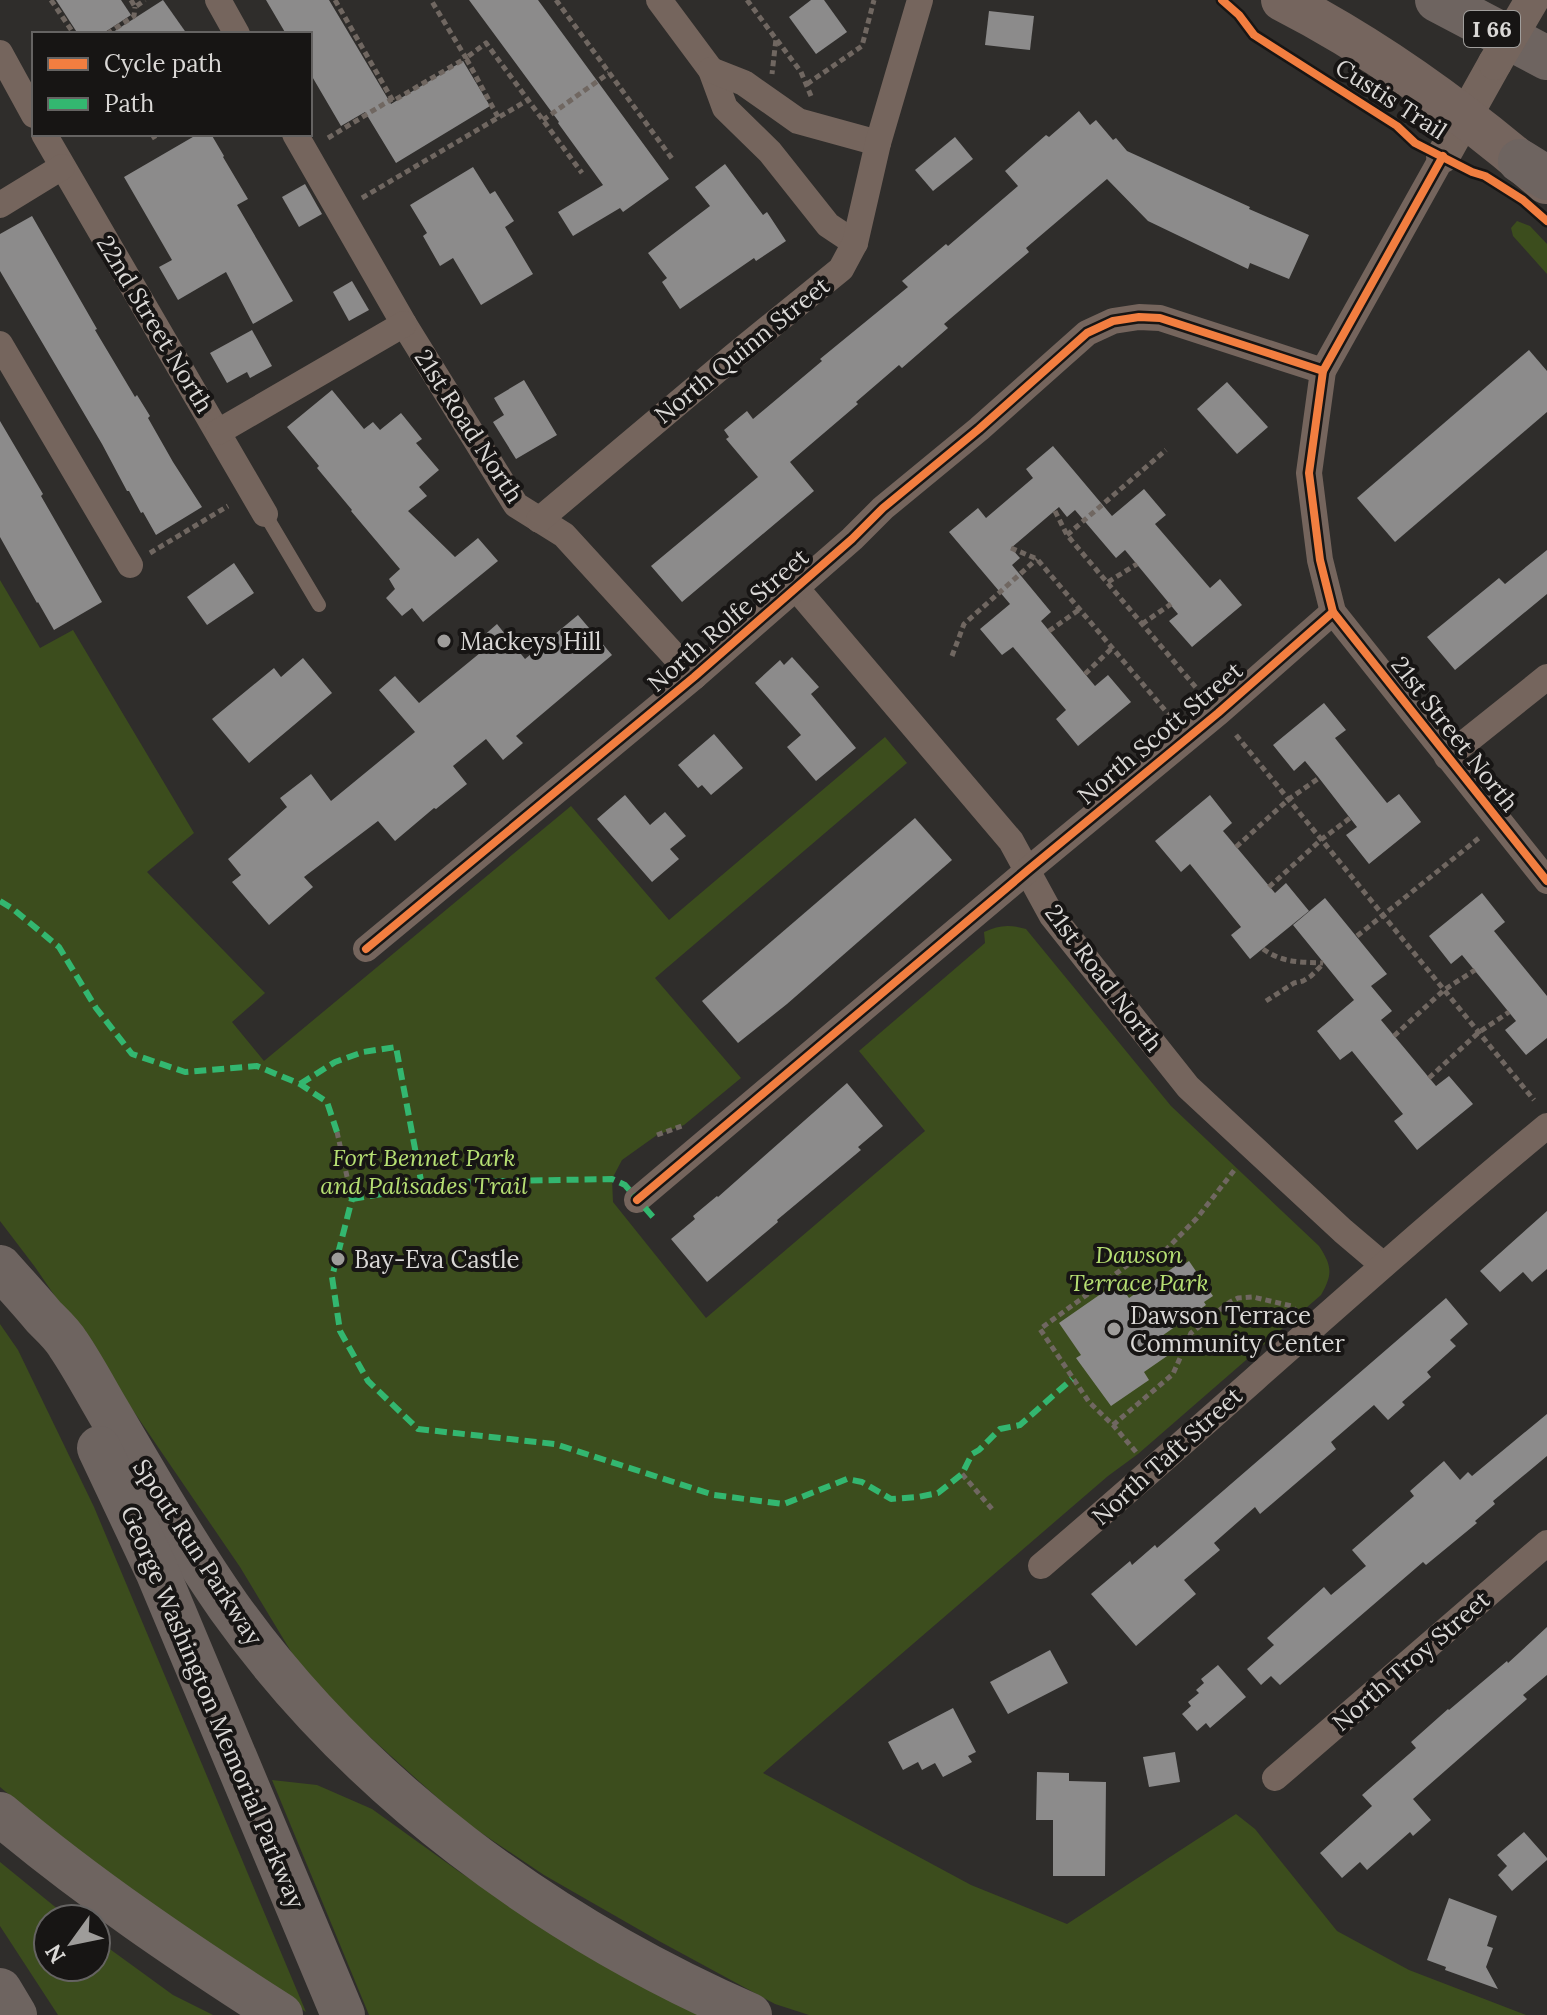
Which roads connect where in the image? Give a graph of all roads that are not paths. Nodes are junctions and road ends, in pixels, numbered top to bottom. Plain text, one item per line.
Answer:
1 (218, 0) edge
2 (659, 0) edge
3 (920, 0) edge
4 (1282, 0) edge
5 (1437, 0) edge
6 (1532, 0) edge
7 (236, 32) edge
8 (0, 53) edge
9 (1547, 58) edge
10 (711, 70) junction
11 (32, 111) edge
12 (1465, 116) junction
13 (45, 136) edge
14 (296, 136) edge
15 (878, 143) junction
16 (1443, 156) joint
17 (62, 167) junction
18 (1538, 174) edge
19 (0, 205) edge
20 (855, 243) junction
21 (404, 324) junction
22 (0, 344) edge
23 (1323, 371) junction
24 (218, 432) junction
25 (265, 514) joint
26 (539, 520) junction
27 (130, 565) road end
28 (796, 588) junction
29 (319, 605) dead end
30 (1333, 612) junction
31 (694, 677) junction
32 (1547, 677) edge
33 (1447, 757) junction
34 (1028, 870) junction
35 (1547, 881) edge
36 (366, 949) dead end
37 (1547, 1126) edge
38 (637, 1200) dead end
39 (1383, 1265) junction
40 (0, 1267) edge
41 (0, 1279) edge
42 (1547, 1543) edge
43 (1041, 1566) dead end
44 (1275, 1778) dead end
45 (0, 1814) edge
46 (0, 1990) edge
47 (15, 2015) edge
48 (281, 2015) edge
49 (343, 2015) edge
50 (750, 2015) edge

1 - 7 street
2 - 10 street
3 - 15 street, North Quinn Street
4 - 12 main road
5 - 9 highway, I 66
6 - 12 street, bridge
8 - 11 street
10 - 15 street
10 - 20 street
12 - 16 street
12 - 18 main road
13 - 17 street, 22nd Street North
14 - 21 street, 21st Road North
15 - 20 street, North Quinn Street
16 - 23 street
17 - 19 street
17 - 24 street, 22nd Street North
20 - 26 street, North Quinn Street
21 - 24 street
21 - 26 street, 21st Road North
22 - 27 street
23 - 28 street, North Rolfe Street
23 - 30 street
24 - 25 street, 22nd Street North
25 - 29 lane
26 - 31 street, 21st Road North
28 - 31 street, North Rolfe Street
28 - 34 street, 21st Road North
30 - 33 street, 21st Street North
30 - 34 street, North Scott Street
31 - 36 street, North Rolfe Street
32 - 33 street
33 - 35 street, 21st Street North
34 - 38 street, North Scott Street
34 - 39 street, 21st Road North
37 - 39 street, North Taft Street
39 - 43 street, North Taft Street
40 - 50 highway, Spout Run Parkway
41 - 49 highway, George Washington Memorial Parkway
42 - 44 street, North Troy Street
45 - 48 highway
46 - 47 highway

